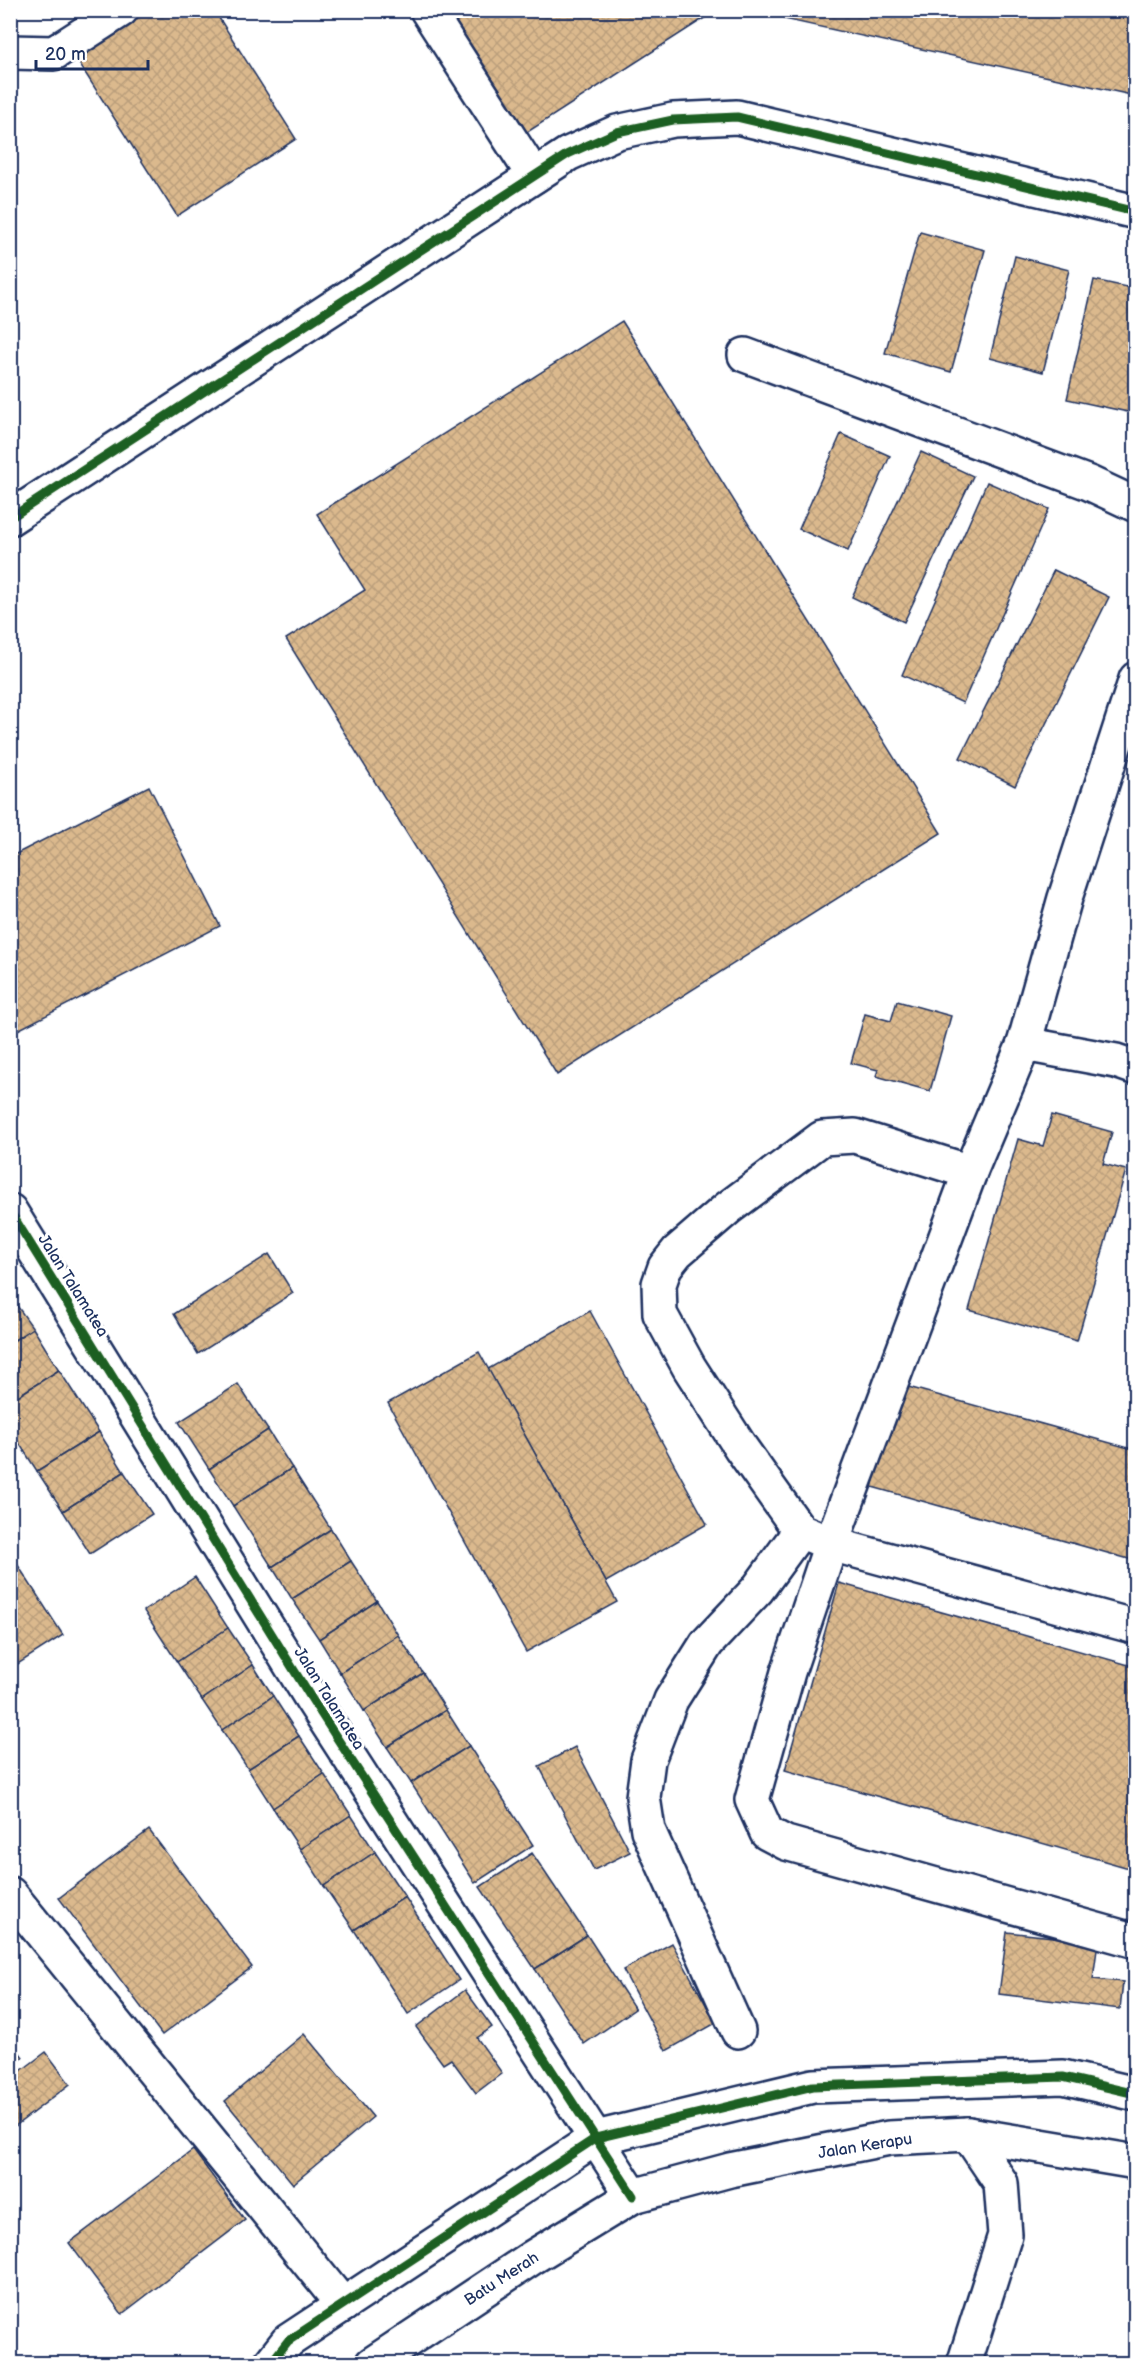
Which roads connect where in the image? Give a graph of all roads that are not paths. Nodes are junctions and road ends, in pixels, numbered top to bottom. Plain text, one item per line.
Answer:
1 (121, 10) edge
2 (427, 10) edge
3 (10, 52) edge
4 (534, 176) junction
5 (1136, 212) edge
6 (745, 355) dead end
7 (1136, 505) edge
8 (10, 518) edge
9 (1136, 679) edge
10 (1024, 1044) junction
11 (1136, 1068) edge
12 (970, 1172) junction
13 (10, 1211) edge
14 (800, 1531) junction
15 (831, 1544) junction
16 (1136, 1627) edge
17 (10, 1893) edge
18 (1136, 1941) edge
19 (738, 2031) dead end
20 (1136, 2094) edge
21 (968, 2134) junction
22 (596, 2138) junction
23 (1136, 2162) edge
24 (633, 2196) junction
25 (343, 2305) junction
26 (270, 2364) edge
27 (372, 2364) edge
28 (964, 2364) edge

1 - 3 street
2 - 4 street
4 - 5 street
4 - 8 street
6 - 7 street
9 - 10 street
10 - 11 street
10 - 12 street
12 - 14 street
12 - 15 street
13 - 22 street, Jalan Talamatea
14 - 15 street
14 - 19 street
15 - 16 street
15 - 18 street
17 - 25 street
20 - 22 street
21 - 23 street, Jalan Kerapu
21 - 24 street, Jalan Kerapu
21 - 28 street
22 - 24 street, Jalan Talamatea
22 - 25 street
24 - 27 street, Batu Merah
25 - 26 street

